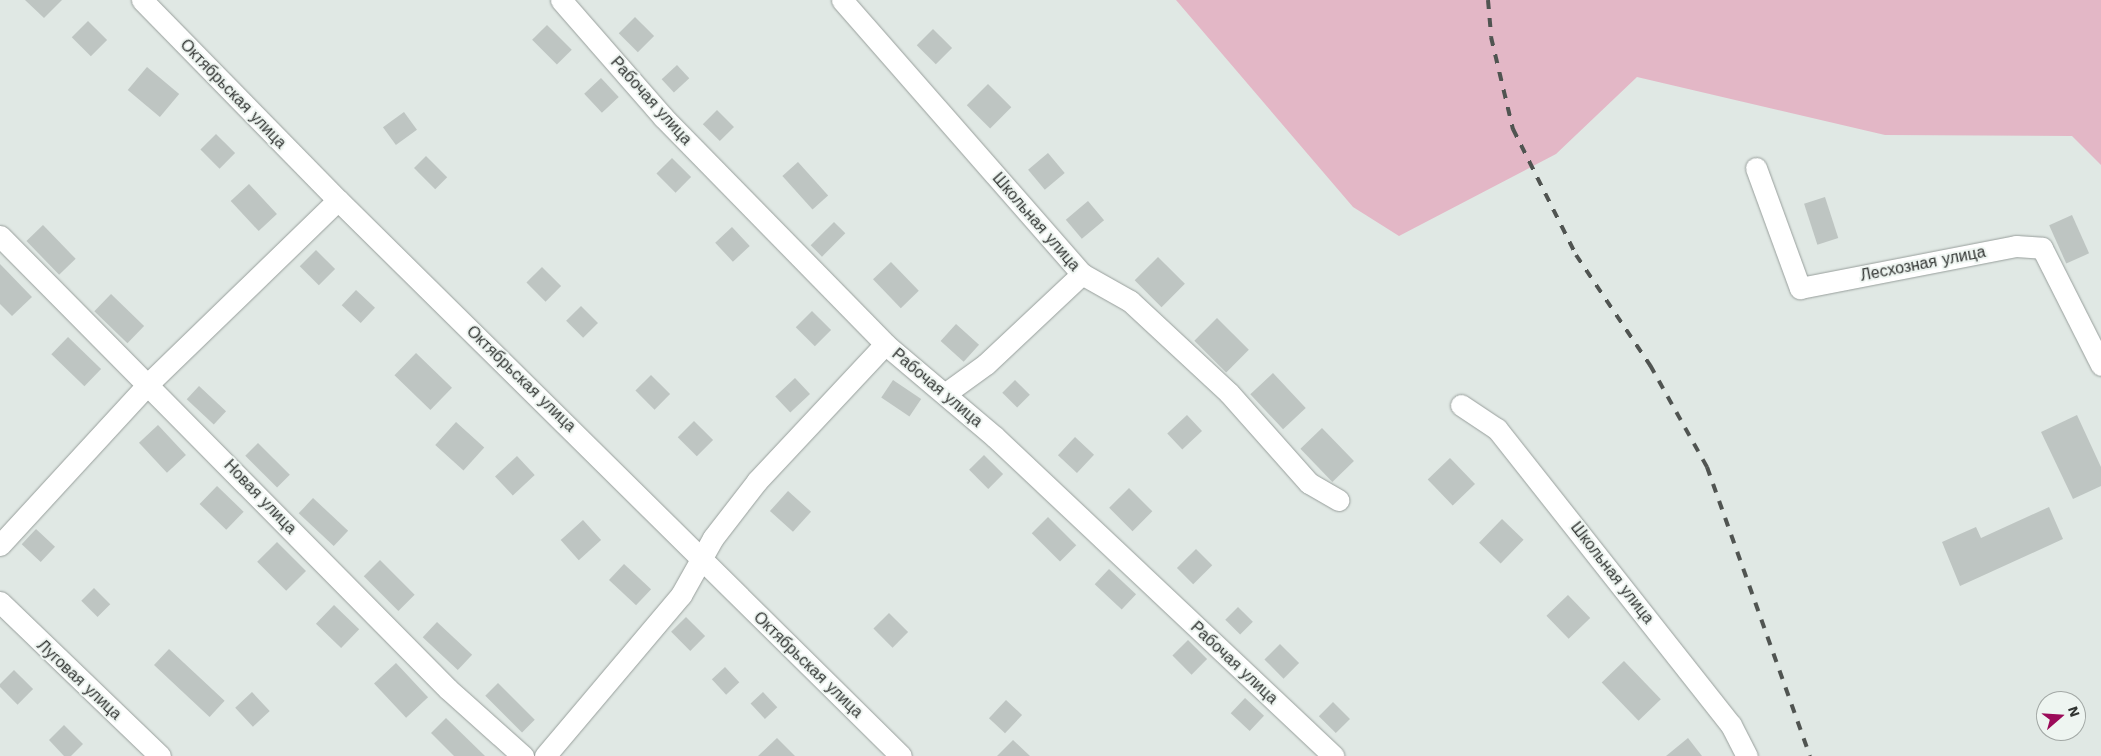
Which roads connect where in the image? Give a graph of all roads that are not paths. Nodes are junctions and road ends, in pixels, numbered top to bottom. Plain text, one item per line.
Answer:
1 (142, 0) edge
2 (561, 0) edge
3 (842, 0) edge
4 (1756, 168) dead end
5 (338, 200) junction
6 (0, 236) edge
7 (1082, 274) junction
8 (885, 344) junction
9 (2101, 365) edge
10 (148, 383) junction
11 (946, 393) junction
12 (1461, 406) dead end
13 (1338, 500) dead end
14 (0, 545) edge
15 (700, 559) junction
16 (0, 602) edge
17 (160, 756) edge
18 (523, 756) edge
19 (545, 756) edge
20 (901, 756) edge
21 (1333, 756) edge
22 (1747, 756) edge

1 - 5 street, Октябрьская улица
2 - 8 street, Рабочая улица
3 - 7 street, Школьная улица
4 - 9 street, Лесхозная улица
5 - 10 street
5 - 15 street, Октябрьская улица
6 - 10 street, Новая улица
7 - 11 street
7 - 13 street, Школьная улица
8 - 11 street, Рабочая улица
8 - 15 street
10 - 14 street
10 - 18 street, Новая улица
11 - 21 street, Рабочая улица
12 - 22 street, Школьная улица
15 - 19 street
15 - 20 street, Октябрьская улица
16 - 17 street, Луговая улица

